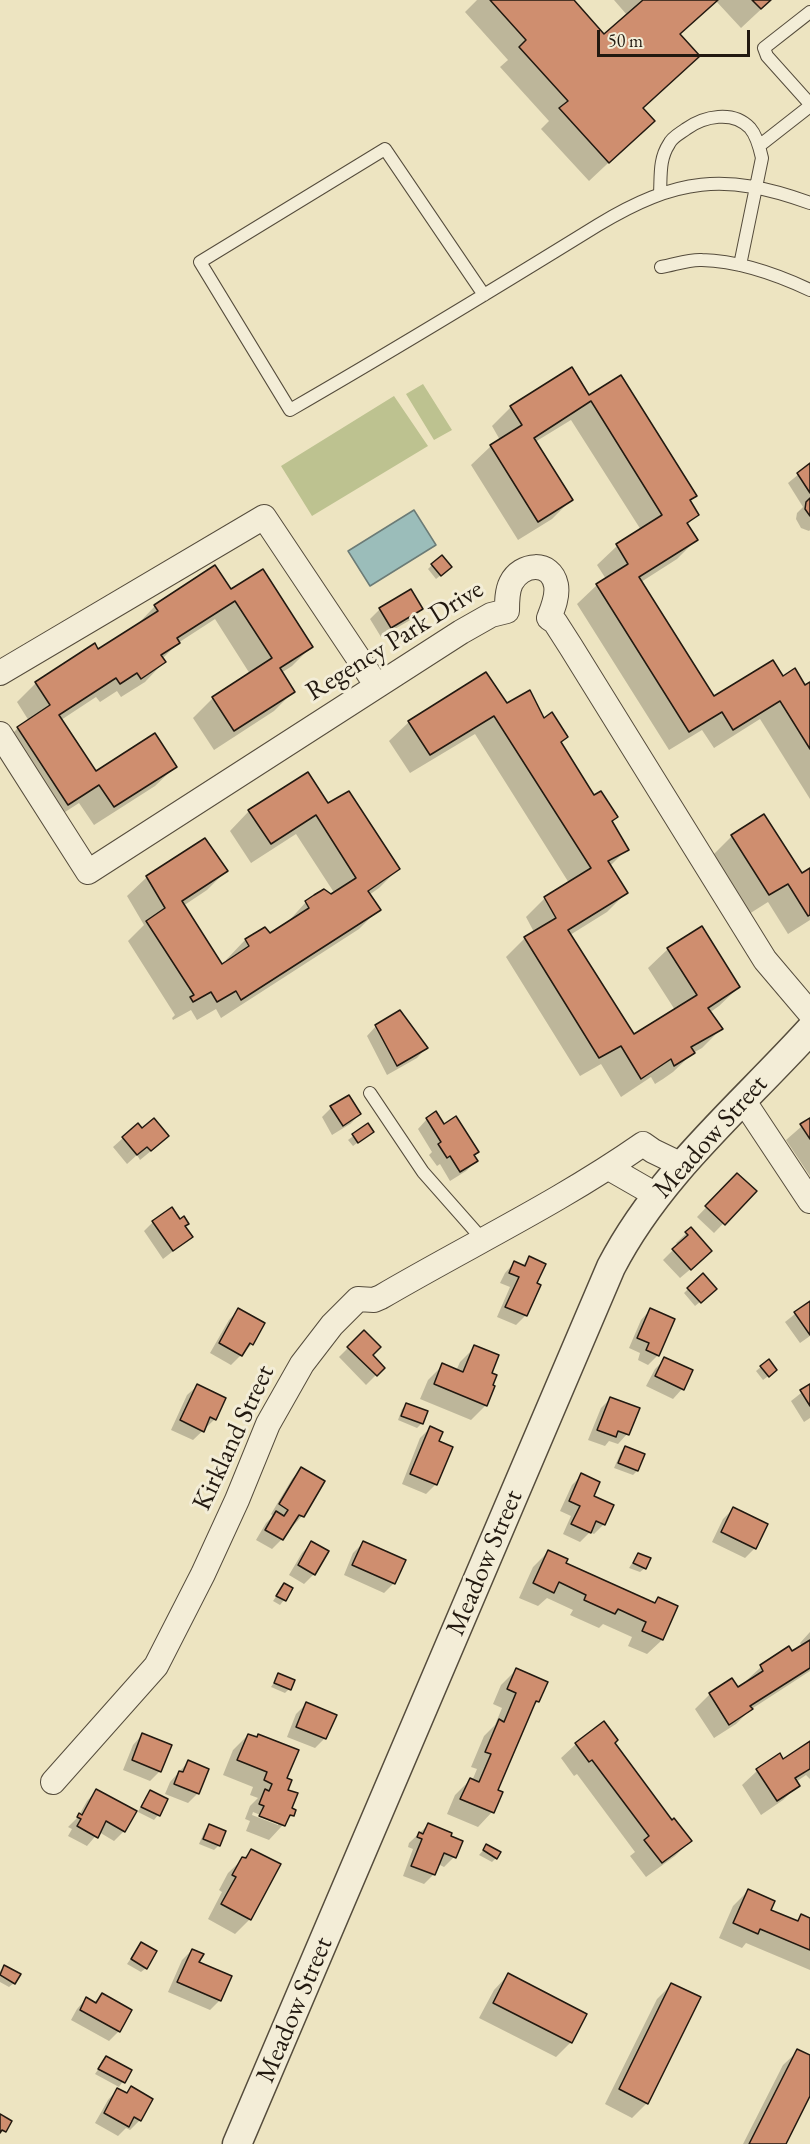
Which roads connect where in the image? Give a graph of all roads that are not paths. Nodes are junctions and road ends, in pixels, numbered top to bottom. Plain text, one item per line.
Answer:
1 (810, 12) edge
2 (810, 105) edge
3 (759, 146) junction
4 (756, 186) junction
5 (660, 193) junction
6 (810, 203) edge
7 (740, 265) junction
8 (661, 267) dead end
9 (810, 290) edge
10 (484, 295) junction
11 (0, 673) edge
12 (377, 686) junction
13 (0, 734) edge
14 (810, 1012) edge
15 (810, 1030) edge
16 (370, 1093) dead end
17 (743, 1100) junction
18 (682, 1164) junction
19 (609, 1168) junction
20 (657, 1195) junction
21 (810, 1201) edge
22 (483, 1240) junction
23 (53, 1782) dead end
24 (237, 2144) edge

1 - 2 lane
2 - 3 lane
3 - 4 lane
3 - 5 lane
4 - 5 lane
4 - 6 lane
4 - 7 lane
5 - 10 lane
7 - 8 lane
7 - 9 lane
10 - 10 lane
11 - 12 street
12 - 13 street, Regency Park Drive
12 - 14 street, Regency Park Drive
15 - 17 street, Meadow Street
16 - 22 lane
17 - 18 street, Meadow Street
17 - 21 street
18 - 19 street, Kirkland Street
18 - 20 street, Meadow Street
19 - 20 street
19 - 22 street, Kirkland Street
20 - 24 street, Meadow Street
22 - 23 street, Kirkland Street

